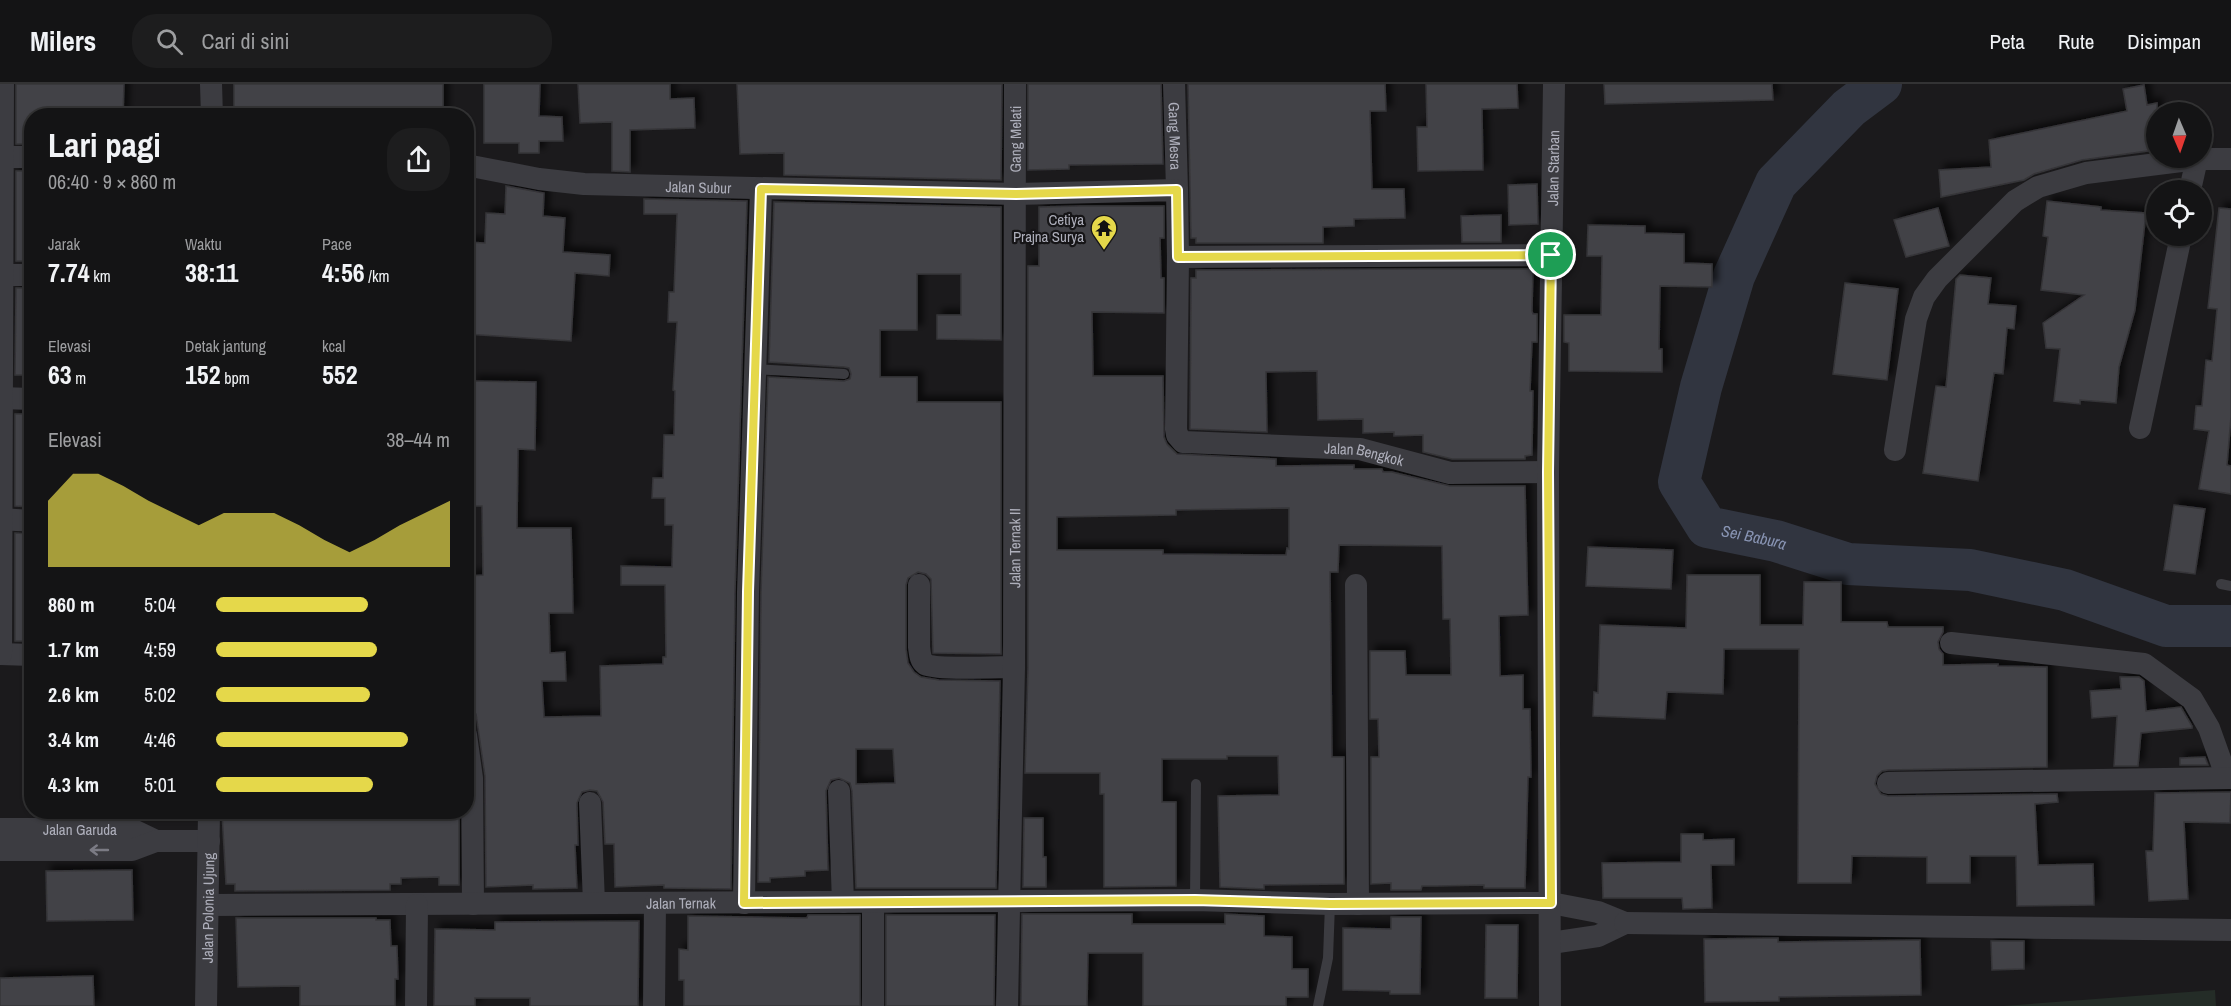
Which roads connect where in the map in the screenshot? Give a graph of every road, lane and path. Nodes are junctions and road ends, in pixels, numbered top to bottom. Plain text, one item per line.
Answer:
1 (3, 84) edge
2 (211, 84) edge
3 (1015, 84) edge
4 (1173, 84) edge
5 (1554, 84) edge
6 (212, 108) edge
7 (1, 157) edge
8 (24, 157) edge
9 (2212, 159) edge
10 (2231, 159) edge
11 (2146, 165) edge
12 (474, 166) edge
13 (761, 189) junction
14 (1177, 190) junction
15 (1016, 194) junction
16 (2179, 246) edge
17 (1551, 255) junction
18 (1178, 257) junction
19 (1, 275) edge
20 (24, 275) edge
21 (755, 369) junction
22 (844, 374) dead end
23 (1, 398) edge
24 (24, 399) edge
25 (2140, 428) dead end
26 (1896, 450) dead end
27 (1548, 472) junction
28 (1, 519) edge
29 (24, 520) edge
30 (919, 585) dead end
31 (1356, 585) dead end
32 (1950, 643) dead end
33 (0, 654) edge
34 (24, 654) edge
35 (1014, 667) junction
36 (2229, 778) edge
37 (1888, 783) dead end
38 (1196, 784) dead end
39 (839, 791) dead end
40 (590, 802) dead end
41 (209, 819) edge
42 (472, 819) edge
43 (0, 829) edge
44 (132, 840) junction
45 (209, 841) junction
46 (0, 850) edge
47 (1195, 900) junction
48 (843, 902) junction
49 (873, 902) junction
50 (1009, 902) junction
51 (594, 903) junction
52 (655, 903) junction
53 (744, 903) junction
54 (1551, 903) junction
55 (473, 904) junction
56 (1330, 904) junction
57 (1359, 904) junction
58 (209, 905) junction
59 (417, 906) junction
60 (1625, 923) junction
61 (2231, 930) edge
62 (1551, 943) junction
63 (206, 1006) edge
64 (416, 1006) edge
65 (654, 1006) edge
66 (873, 1006) edge
67 (1007, 1006) edge
68 (1318, 1006) edge
69 (1550, 1006) edge

1 - 7 street
2 - 6 street
3 - 15 street, Gang Melati
4 - 14 street, Gang Mesra
5 - 17 street, Jalan Starban
7 - 8 street
7 - 19 street
9 - 10 street
11 - 26 street
12 - 13 street, Jalan Subur
13 - 15 street, Jalan Subur
13 - 21 street
14 - 15 street, Jalan Subur
14 - 18 street
15 - 35 street, Jalan Ternak II
16 - 25 street
17 - 18 street
17 - 27 street, Jalan Starban
18 - 27 street, Jalan Bengkok
19 - 20 street
19 - 23 street
21 - 22 lane
21 - 53 street
23 - 24 street
23 - 28 street
27 - 54 street, Jalan Starban
28 - 29 street
28 - 33 street
30 - 35 street
31 - 57 street
32 - 36 street
33 - 34 street
35 - 50 street, Jalan Ternak II
36 - 37 street
38 - 47 lane
39 - 48 street
40 - 51 street
41 - 45 street, Jalan Polonia Ujung
42 - 55 street
43 - 44 street, Jalan Garuda
44 - 45 street, Jalan Garuda
44 -> 46 street, Jalan Garuda
45 - 58 street, Jalan Polonia Ujung
47 - 50 street, Jalan Ternak
47 - 56 street, Jalan Ternak
48 - 49 street, Jalan Ternak
48 - 53 street, Jalan Ternak
49 - 50 street, Jalan Ternak
49 - 66 street
50 - 67 street, Jalan Ternak II
51 - 52 street, Jalan Ternak
51 - 55 street, Jalan Ternak
52 - 53 street, Jalan Ternak
52 - 65 street
54 - 57 street, Jalan Ternak
54 - 60 street, Jalan Ternak
54 - 62 street, Jalan Starban
55 - 59 street, Jalan Ternak
56 - 57 street, Jalan Ternak
56 - 68 lane
58 - 59 street, Jalan Ternak
58 - 63 street, Jalan Polonia Ujung
59 - 64 street
60 - 61 street
60 - 62 street
62 - 69 street, Jalan Starban

